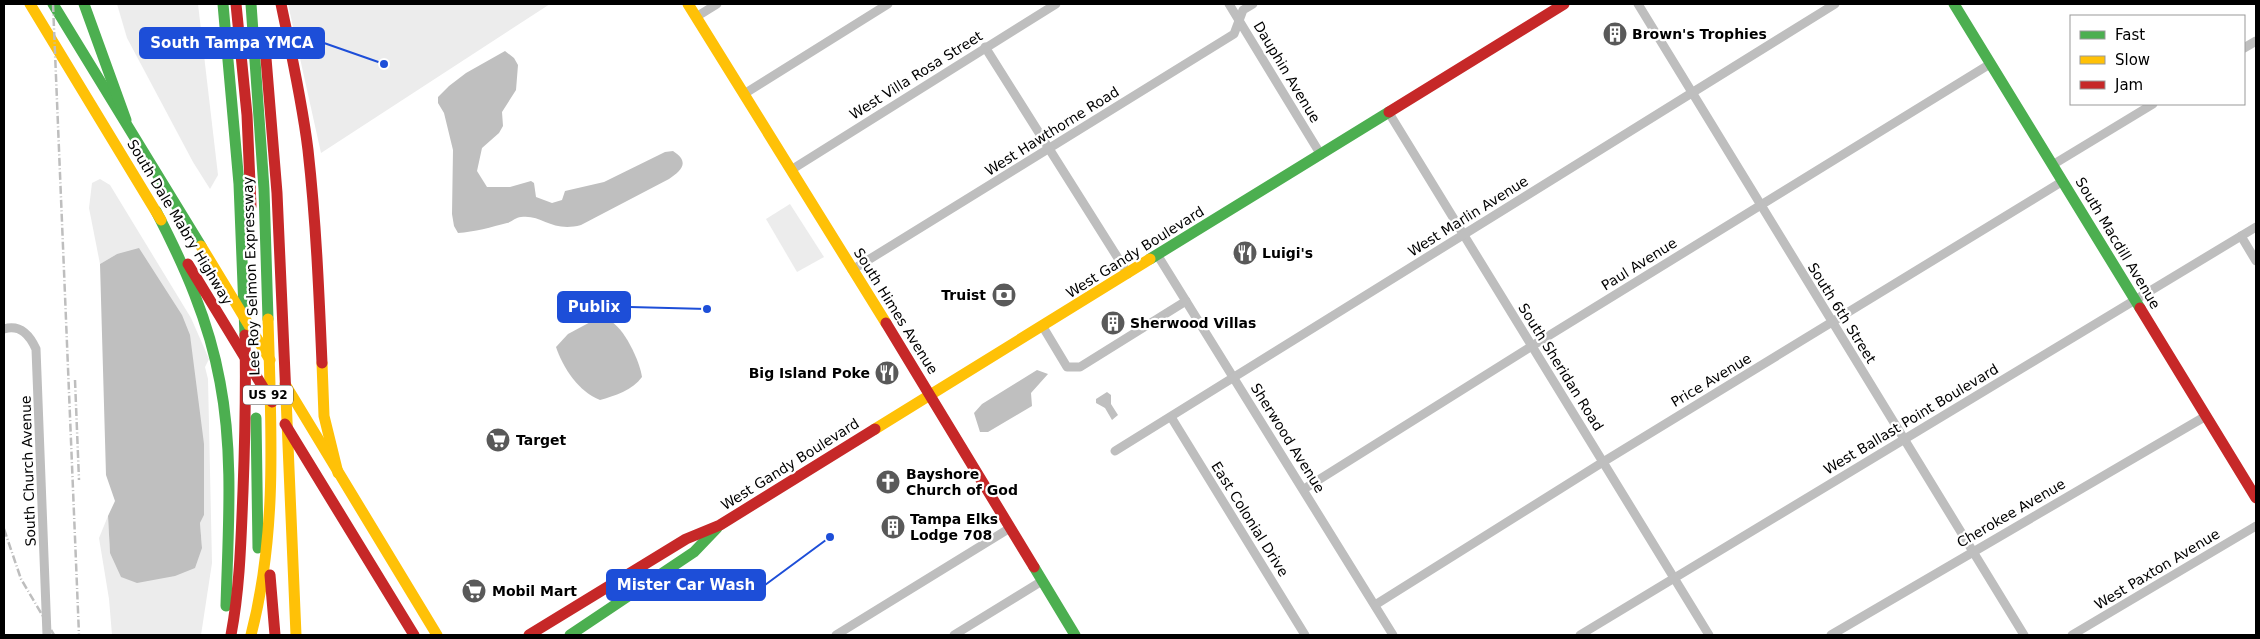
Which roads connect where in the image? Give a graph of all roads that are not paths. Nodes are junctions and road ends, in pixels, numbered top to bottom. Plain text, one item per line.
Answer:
1 (30, 4) edge
2 (53, 4) edge
3 (84, 4) edge
4 (223, 4) edge
5 (236, 4) edge
6 (251, 4) edge
7 (261, 4) edge
8 (281, 4) edge
9 (688, 4) edge
10 (717, 4) edge
11 (888, 4) edge
12 (1056, 4) edge
13 (1229, 4) edge
14 (1253, 4) edge
15 (1564, 4) edge
16 (1638, 4) edge
17 (1834, 4) edge
18 (1954, 4) edge
19 (1548, 8) edge
20 (696, 17) junction
21 (1240, 21) junction
22 (2256, 41) edge
23 (986, 47) junction
24 (2245, 47) edge
25 (1990, 64) junction
26 (1691, 93) junction
27 (744, 94) junction
28 (2151, 105) edge
29 (1389, 113) junction
30 (126, 120) junction
31 (1050, 148) junction
32 (1321, 155) junction
33 (2054, 164) junction
34 (791, 170) junction
35 (2063, 181) junction
36 (1760, 205) junction
37 (156, 211) junction
38 (2256, 227) edge
39 (1463, 235) junction
40 (2241, 236) junction
41 (1158, 256) junction
42 (2256, 261) edge
43 (852, 270) junction
44 (1128, 274) junction
45 (2135, 300) junction
46 (1186, 301) junction
47 (1832, 322) junction
48 (1043, 326) junction
49 (4, 329) edge
50 (1532, 346) junction
51 (1235, 377) junction
52 (931, 395) junction
53 (2206, 416) junction
54 (1171, 417) junction
55 (257, 431) junction
56 (1904, 438) junction
57 (1115, 451) dead end
58 (1603, 462) junction
59 (338, 473) junction
60 (1304, 489) junction
61 (2256, 498) edge
62 (720, 525) junction
63 (2256, 526) edge
64 (1010, 528) junction
65 (1972, 552) junction
66 (1675, 578) junction
67 (1042, 581) junction
68 (1375, 605) junction
69 (48, 635) edge
70 (224, 635) edge
71 (231, 635) edge
72 (251, 635) edge
73 (257, 635) edge
74 (275, 635) edge
75 (296, 635) edge
76 (414, 635) edge
77 (437, 635) edge
78 (529, 635) edge
79 (570, 635) edge
80 (836, 635) edge
81 (954, 635) edge
82 (1075, 635) edge
83 (1305, 635) edge
84 (1393, 635) edge
85 (1580, 635) edge
86 (1709, 635) edge
87 (1831, 635) edge
88 (2024, 635) edge
89 (2072, 635) edge

1 - 37 main road, South Dale Mabry Highway / US 92
2 - 30 main road, South Dale Mabry Highway / US 92
3 - 30 main road
4 - 71 main road, Lee Roy Selmon Expressway
5 - 55 main road
6 - 72 main road, Lee Roy Selmon Expressway
7 - 75 main road
8 - 59 main road
9 - 20 main road, South Himes Avenue
10 - 20 street
11 - 27 street
12 - 23 street, West Villa Rosa Street
13 - 21 street, Dauphin Avenue
14 - 21 street, West Hawthorne Road
15 - 19 main road, West Gandy Boulevard
16 - 26 street, South 6th Street
17 - 26 street, West Marlin Avenue
18 - 25 main road, South Macdill Avenue
19 - 29 main road, West Gandy Boulevard
20 - 27 main road, South Himes Avenue
21 - 31 street, West Hawthorne Road
21 - 32 street, Dauphin Avenue
22 - 24 street
23 - 31 street
23 - 34 street, West Villa Rosa Street
25 - 33 main road, South Macdill Avenue
25 - 36 street, Paul Avenue
26 - 36 street, South 6th Street
26 - 39 street, West Marlin Avenue
27 - 34 main road, South Himes Avenue
28 - 33 street
29 - 32 main road, West Gandy Boulevard
29 - 39 street, South Sheridan Road
30 - 59 main road, South Dale Mabry Highway / US 92
31 - 43 street, West Hawthorne Road
31 - 44 street
32 - 41 main road, West Gandy Boulevard
33 - 35 main road, South Macdill Avenue
34 - 43 main road, South Himes Avenue
35 - 45 main road, South Macdill Avenue
35 - 47 street, Price Avenue
36 - 47 street, South 6th Street
36 - 50 street, Paul Avenue
37 - 70 main road
37 - 76 main road, South Dale Mabry Highway / US 92
38 - 40 street, West Ballast Point Boulevard
39 - 50 street, South Sheridan Road
39 - 51 street, West Marlin Avenue
40 - 42 street
40 - 45 street, West Ballast Point Boulevard
41 - 44 main road, West Gandy Boulevard
41 - 46 street, Sherwood Avenue
43 - 52 main road, South Himes Avenue
44 - 48 main road, West Gandy Boulevard
45 - 53 main road, South Macdill Avenue
45 - 56 street, West Ballast Point Boulevard
46 - 48 street
46 - 51 street, Sherwood Avenue
47 - 56 street, South 6th Street
47 - 58 street, Price Avenue
48 - 52 main road, West Gandy Boulevard
49 - 69 street, South Church Avenue
50 - 58 street, South Sheridan Road
50 - 60 street, Paul Avenue
51 - 54 street, West Marlin Avenue
51 - 60 street, Sherwood Avenue
52 - 62 main road, West Gandy Boulevard
52 - 64 main road, South Himes Avenue
53 - 61 main road, South Macdill Avenue
53 - 65 street, Cherokee Avenue
54 - 57 street, West Marlin Avenue
54 - 83 street, East Colonial Drive
55 - 73 main road
55 - 74 main road
56 - 65 street, South 6th Street
56 - 66 street, West Ballast Point Boulevard
58 - 66 street, South Sheridan Road
58 - 68 street, Price Avenue
59 - 77 main road, South Dale Mabry Highway / US 92
60 - 68 street, Sherwood Avenue
62 - 78 main road, West Gandy Boulevard
62 - 79 main road, West Gandy Boulevard
63 - 89 street, West Paxton Avenue
64 - 67 main road, South Himes Avenue
64 - 80 street
65 - 87 street, Cherokee Avenue
65 - 88 street, South 6th Street
66 - 85 street, West Ballast Point Boulevard
66 - 86 street, South Sheridan Road
67 - 81 street
67 - 82 main road, South Himes Avenue
68 - 84 street, Sherwood Avenue

